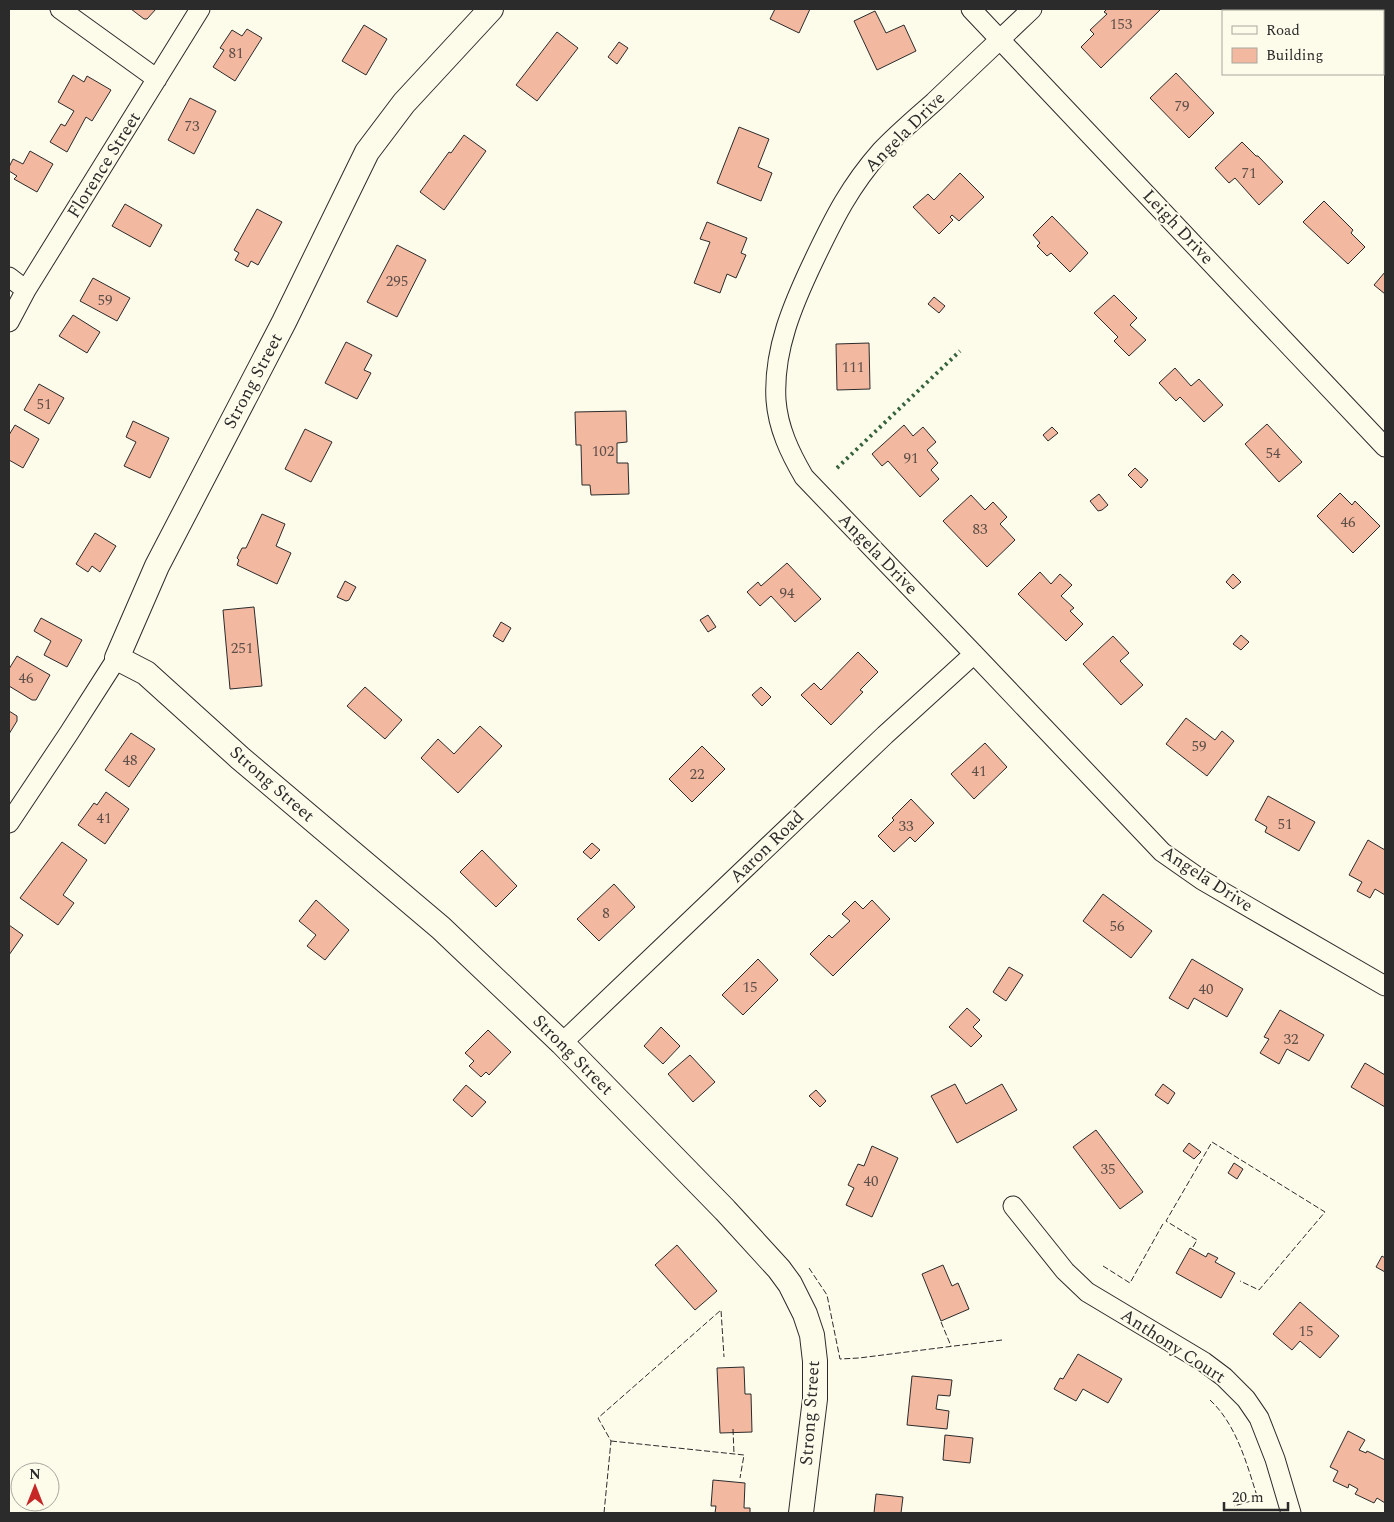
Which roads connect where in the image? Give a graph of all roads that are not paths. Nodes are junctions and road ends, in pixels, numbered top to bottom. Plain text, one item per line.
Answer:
1 (60, 9) edge
2 (200, 9) edge
3 (491, 9) edge
4 (971, 9) edge
5 (1032, 9) edge
6 (1000, 39) junction
7 (157, 79) junction
8 (9, 277) edge
9 (26, 290) junction
10 (9, 322) edge
11 (1385, 446) edge
12 (974, 654) junction
13 (117, 658) junction
14 (9, 823) edge
15 (1385, 986) edge
16 (562, 1043) junction
17 (1013, 1206) dead end
18 (801, 1513) edge
19 (1292, 1513) edge

1 - 7 street
2 - 7 street, Florence Street
3 - 13 street, Strong Street
4 - 6 street, Leigh Drive
5 - 6 street, Angela Drive
6 - 11 street, Leigh Drive
6 - 12 street, Angela Drive
7 - 9 street, Florence Street
8 - 9 street
9 - 10 street, Florence Street
12 - 15 street, Angela Drive
12 - 16 street, Aaron Road
13 - 14 street
13 - 16 street, Strong Street
16 - 18 street, Strong Street
17 - 19 street, Anthony Court

